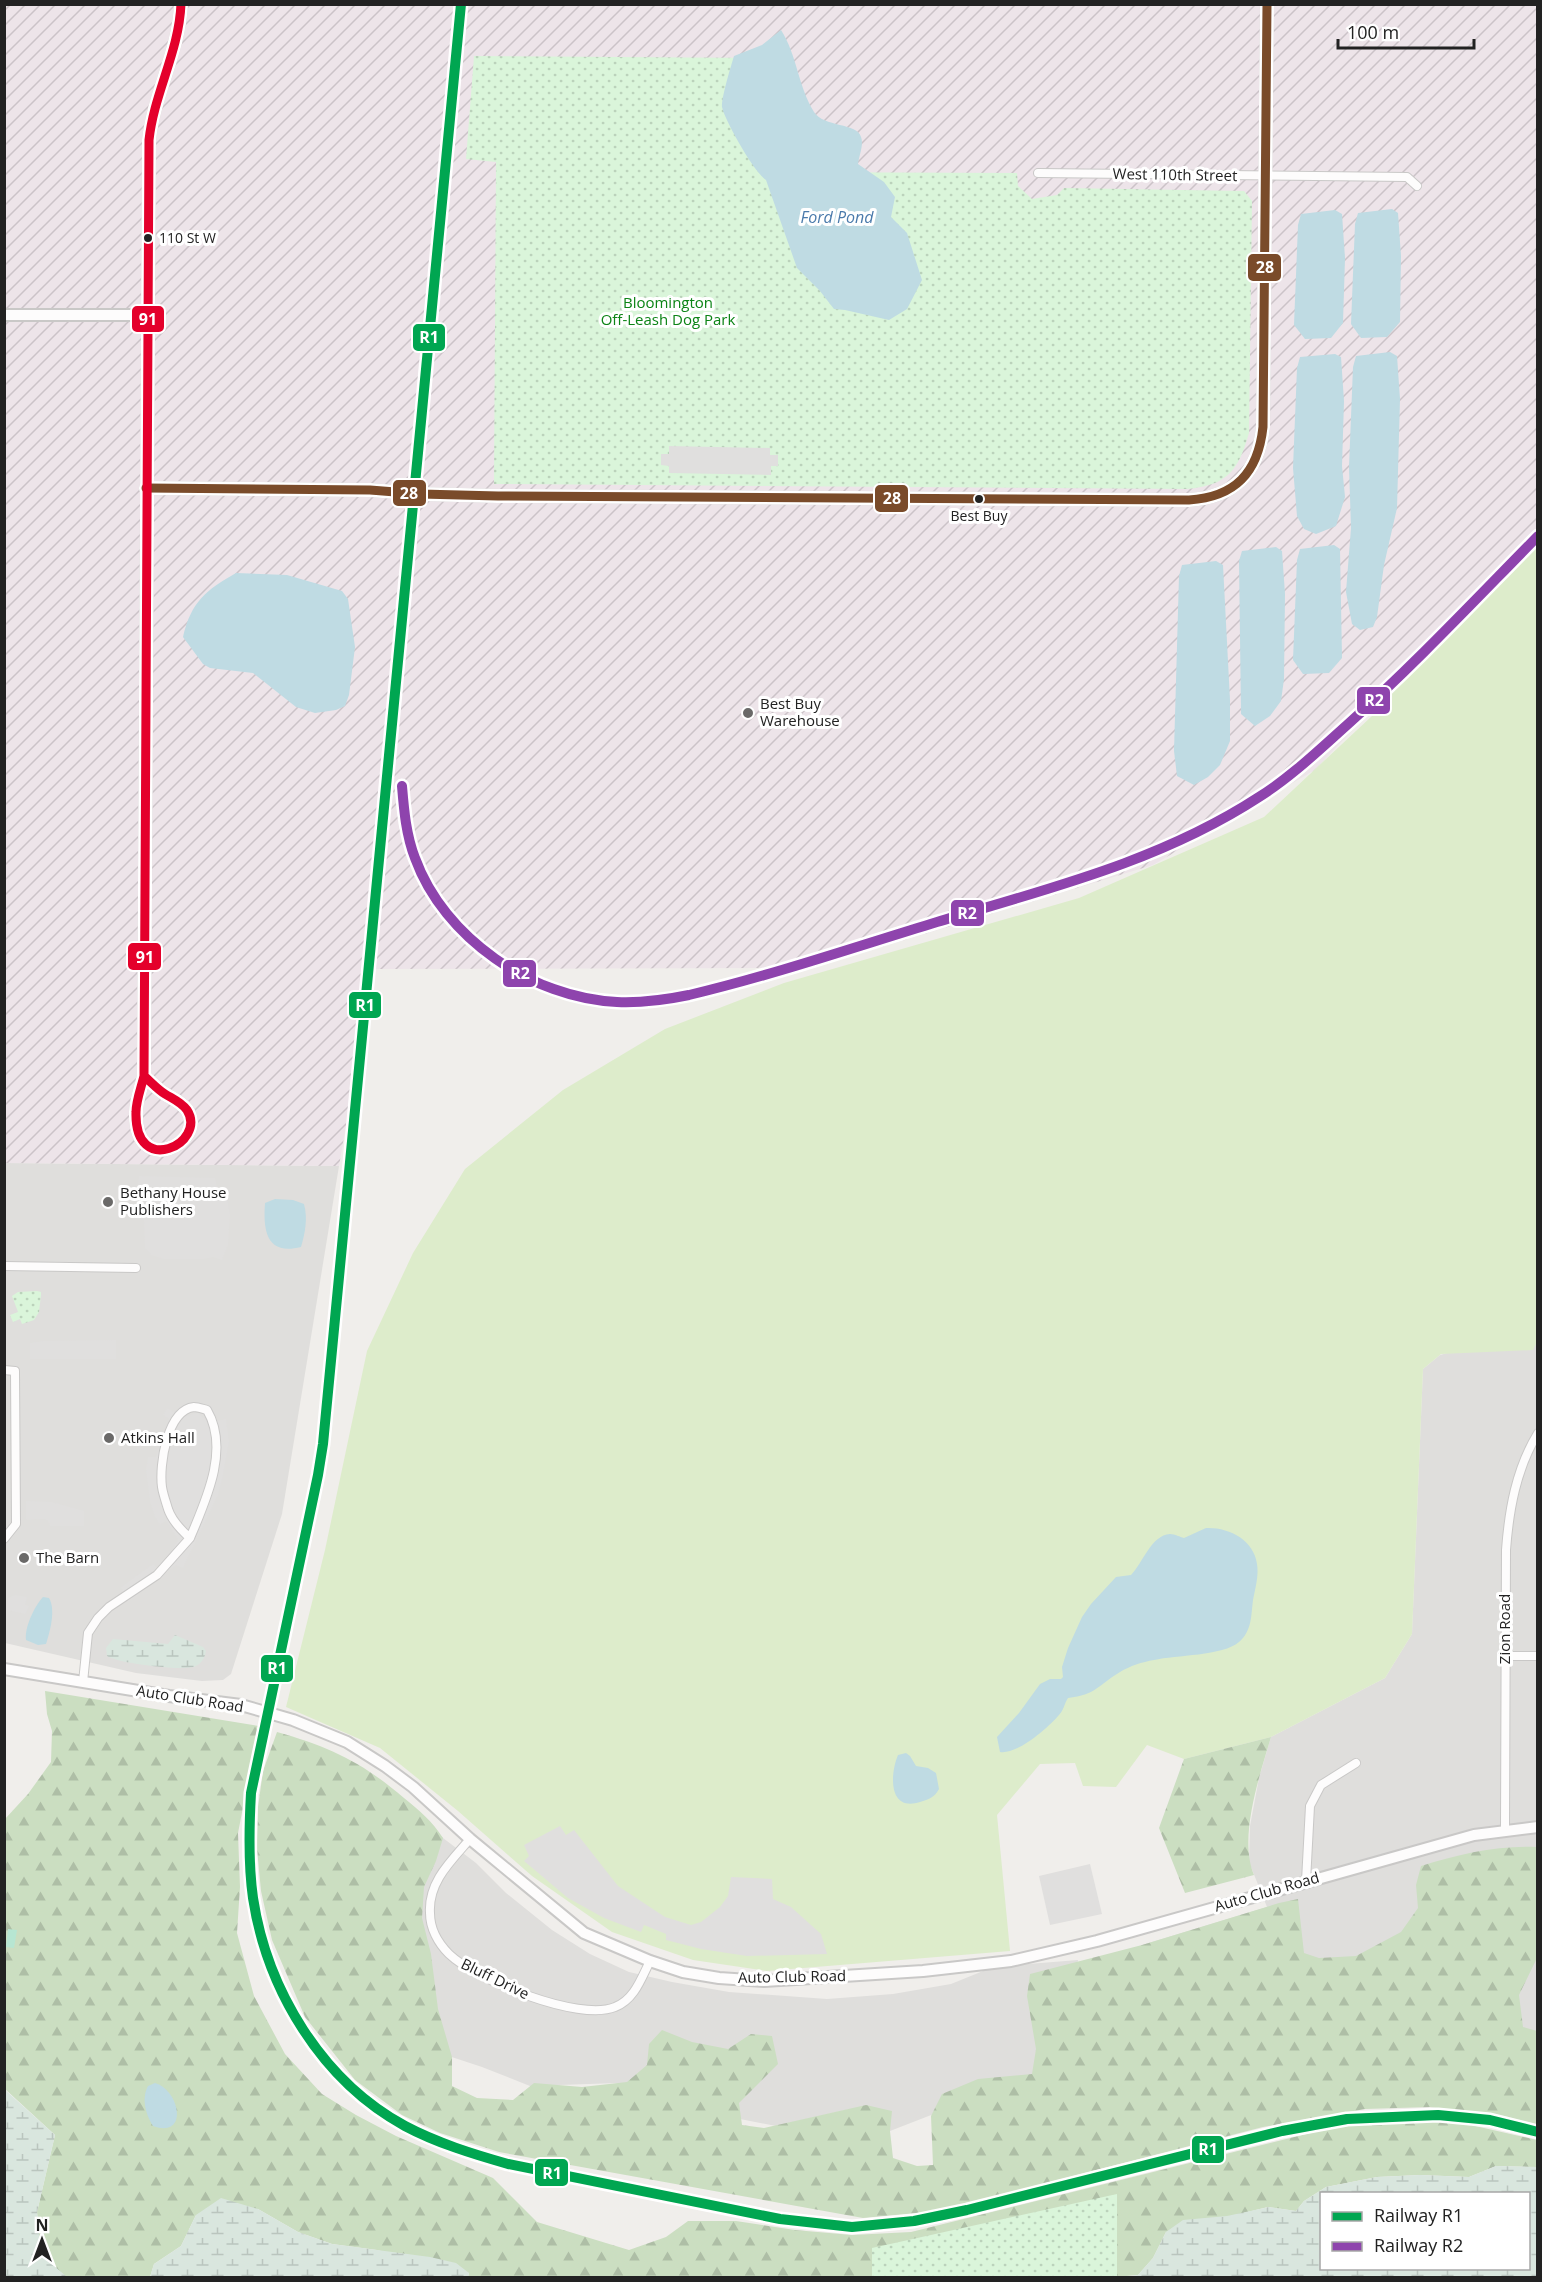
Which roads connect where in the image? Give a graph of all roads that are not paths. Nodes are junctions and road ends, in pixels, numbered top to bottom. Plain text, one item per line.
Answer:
1 (181, 4) edge
2 (1268, 4) edge
3 (1038, 173) dead end
4 (1266, 176) junction
5 (1417, 186) dead end
6 (4, 315) edge
7 (148, 315) junction
8 (146, 488) junction
9 (144, 1076) junction
10 (4, 1266) edge
11 (136, 1268) dead end
12 (4, 1370) edge
13 (1538, 1434) edge
14 (190, 1538) junction
15 (4, 1539) edge
16 (1505, 1656) junction
17 (1538, 1656) edge
18 (4, 1669) edge
19 (83, 1682) junction
20 (1356, 1763) dead end
21 (1538, 1827) edge
22 (1505, 1829) junction
23 (470, 1839) junction
24 (1305, 1881) junction
25 (650, 1961) junction

1 - 7 street
2 - 4 street
3 - 4 street, West 110th Street
4 - 5 street, West 110th Street
4 - 8 street
6 - 7 street
7 - 8 street
8 - 9 street
9 - 9 street
10 - 11 street
12 - 15 street
13 - 16 street, Zion Road
14 - 14 street
14 - 19 street
16 - 17 street
16 - 22 street, Zion Road
18 - 19 street, Auto Club Road
19 - 23 street, Auto Club Road
20 - 24 street
21 - 22 street, Auto Club Road
22 - 24 street, Auto Club Road
23 - 25 street, Auto Club Road
23 - 25 street, Bluff Drive
24 - 25 street, Auto Club Road

